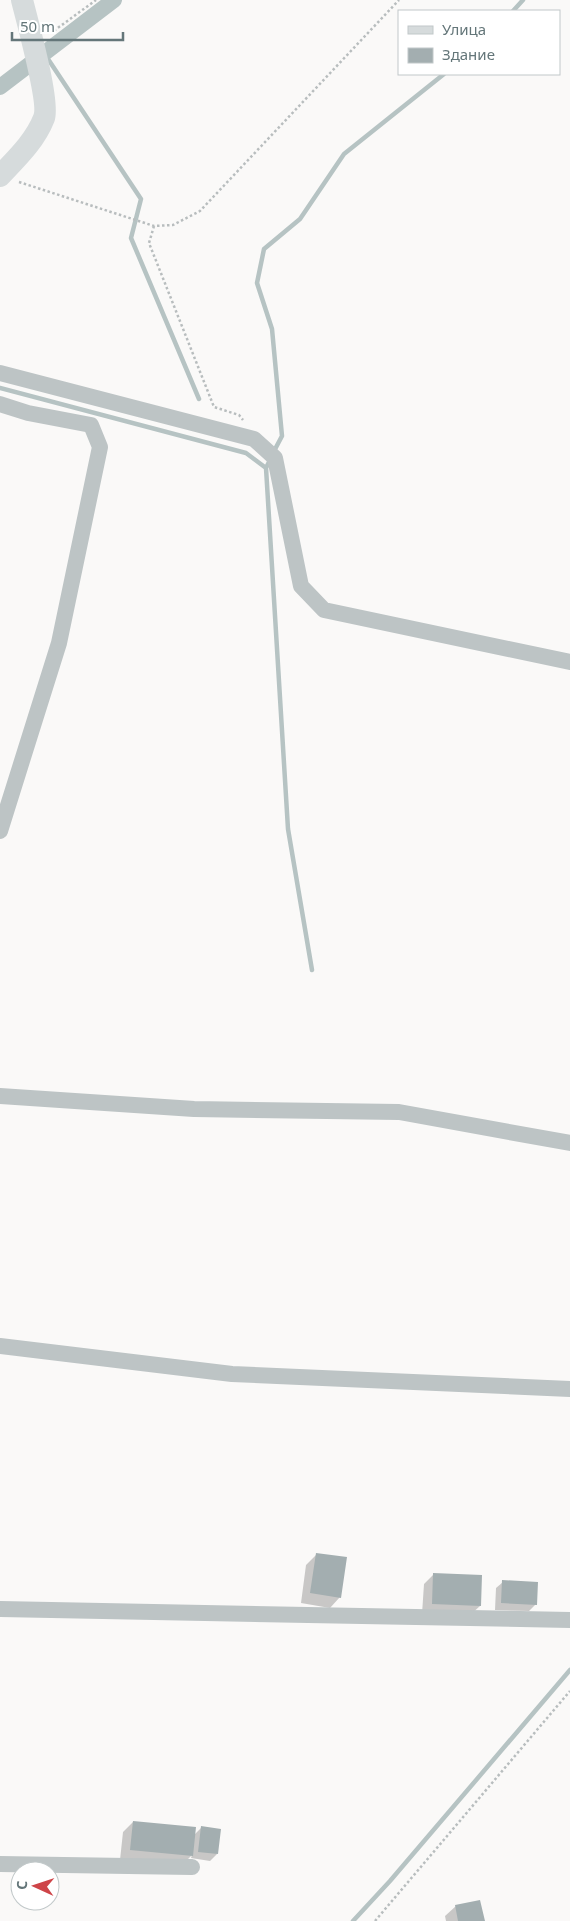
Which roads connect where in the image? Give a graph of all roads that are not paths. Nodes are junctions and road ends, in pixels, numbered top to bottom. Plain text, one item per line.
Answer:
1 (22, 0) edge
2 (0, 176) edge
3 (0, 373) edge
4 (0, 404) edge
5 (570, 662) edge
6 (0, 831) edge
7 (0, 1096) edge
8 (570, 1143) edge
9 (0, 1346) edge
10 (570, 1389) edge
11 (0, 1610) edge
12 (570, 1620) edge
13 (0, 1864) edge
14 (192, 1867) dead end

1 - 2 street
3 - 5 street
4 - 6 street
7 - 8 street
9 - 10 street
11 - 12 street
13 - 14 street

